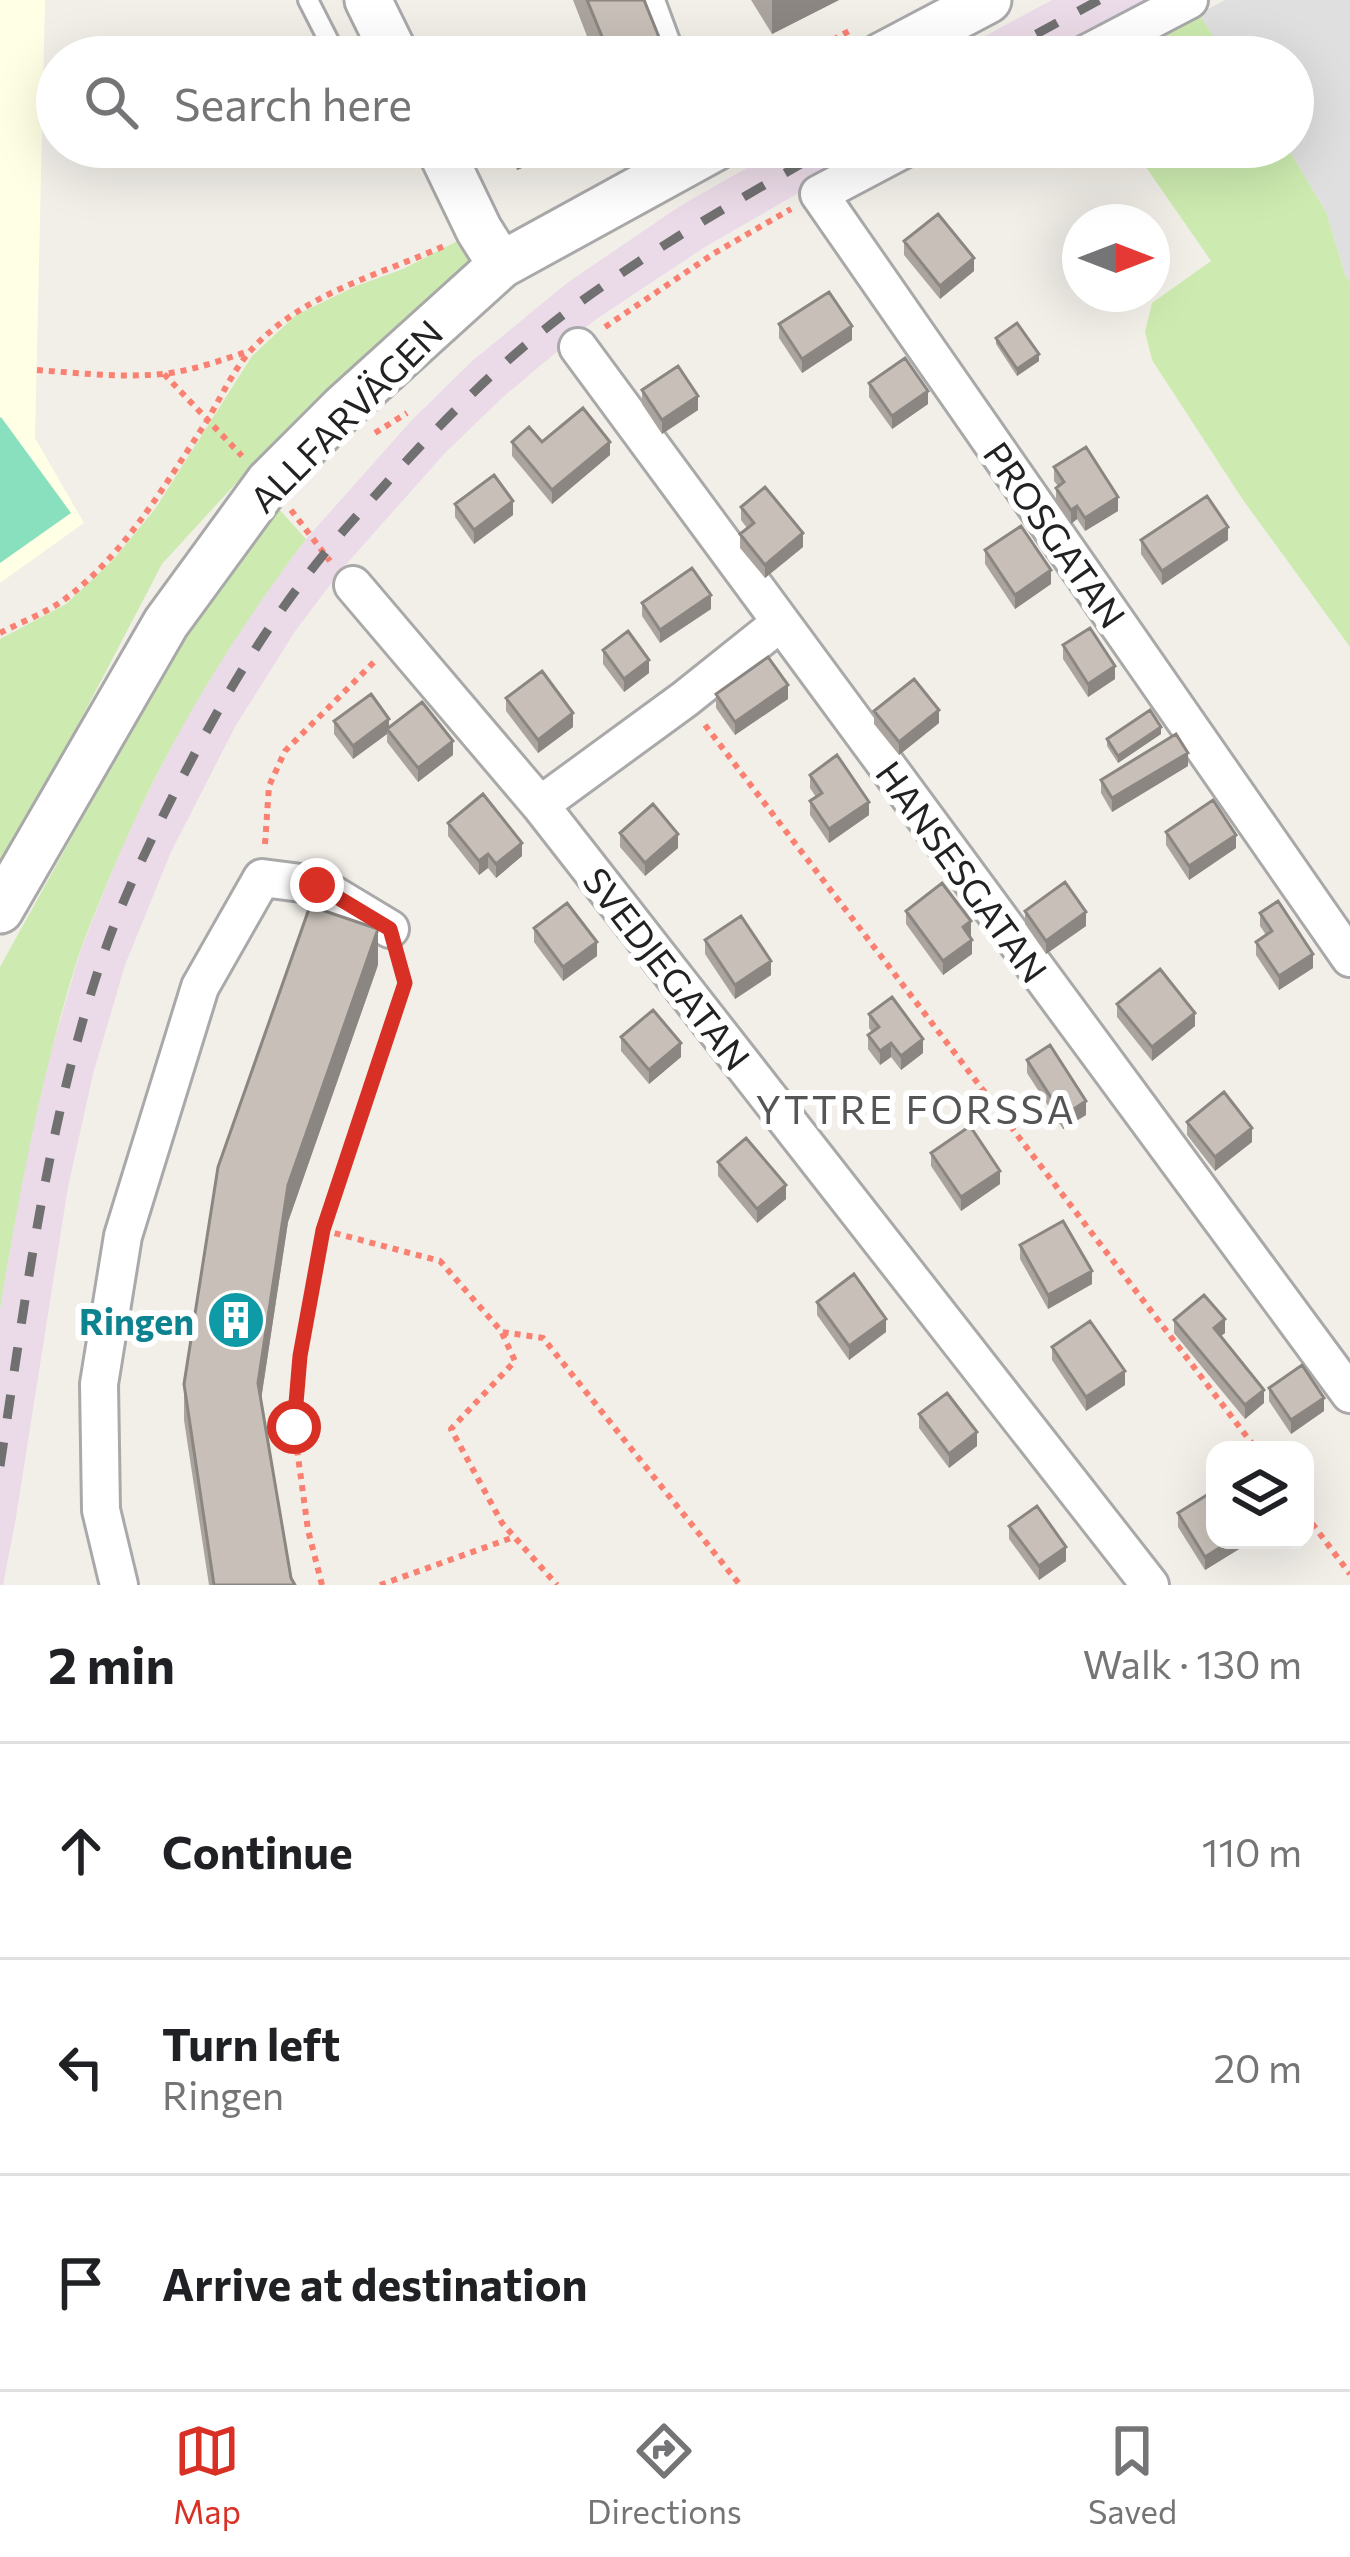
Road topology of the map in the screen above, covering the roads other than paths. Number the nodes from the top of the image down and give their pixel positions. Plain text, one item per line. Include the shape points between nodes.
1 (308, 0) edge
2 (368, 0) edge
3 (655, 0) edge
4 (1189, 0) edge
5 (968, 5) edge
6 (326, 36) edge
7 (386, 36) edge
8 (668, 36) edge
9 (916, 36) edge
10 (1121, 36) edge
11 (450, 168) edge
12 (669, 168) edge
13 (868, 168) edge
14 (490, 247) junction
15 (578, 346) road end
16 (353, 585) dead end
17 (780, 623) junction
18 (541, 805) junction
19 (0, 910) edge
20 (390, 929) road end
21 (1350, 958) edge
22 (1350, 1394) edge
23 (119, 1585) edge
24 (1150, 1585) edge

1 - 6 lane
2 - 7 street
3 - 8 lane
4 - 10 street
5 - 9 street
11 - 14 street
12 - 14 street, ALLFARVÄGEN
13 - 21 street, PROSGATAN via 819,194
14 - 19 street, ALLFARVÄGEN via 269,482 166,623
15 - 17 street, HANSESGATAN
16 - 18 street, SVEDJEGATAN
17 - 18 street
17 - 22 street, HANSESGATAN
18 - 24 street, SVEDJEGATAN
20 - 23 street via 317,885 262,878 200,987 124,1236 99,1384 101,1510

